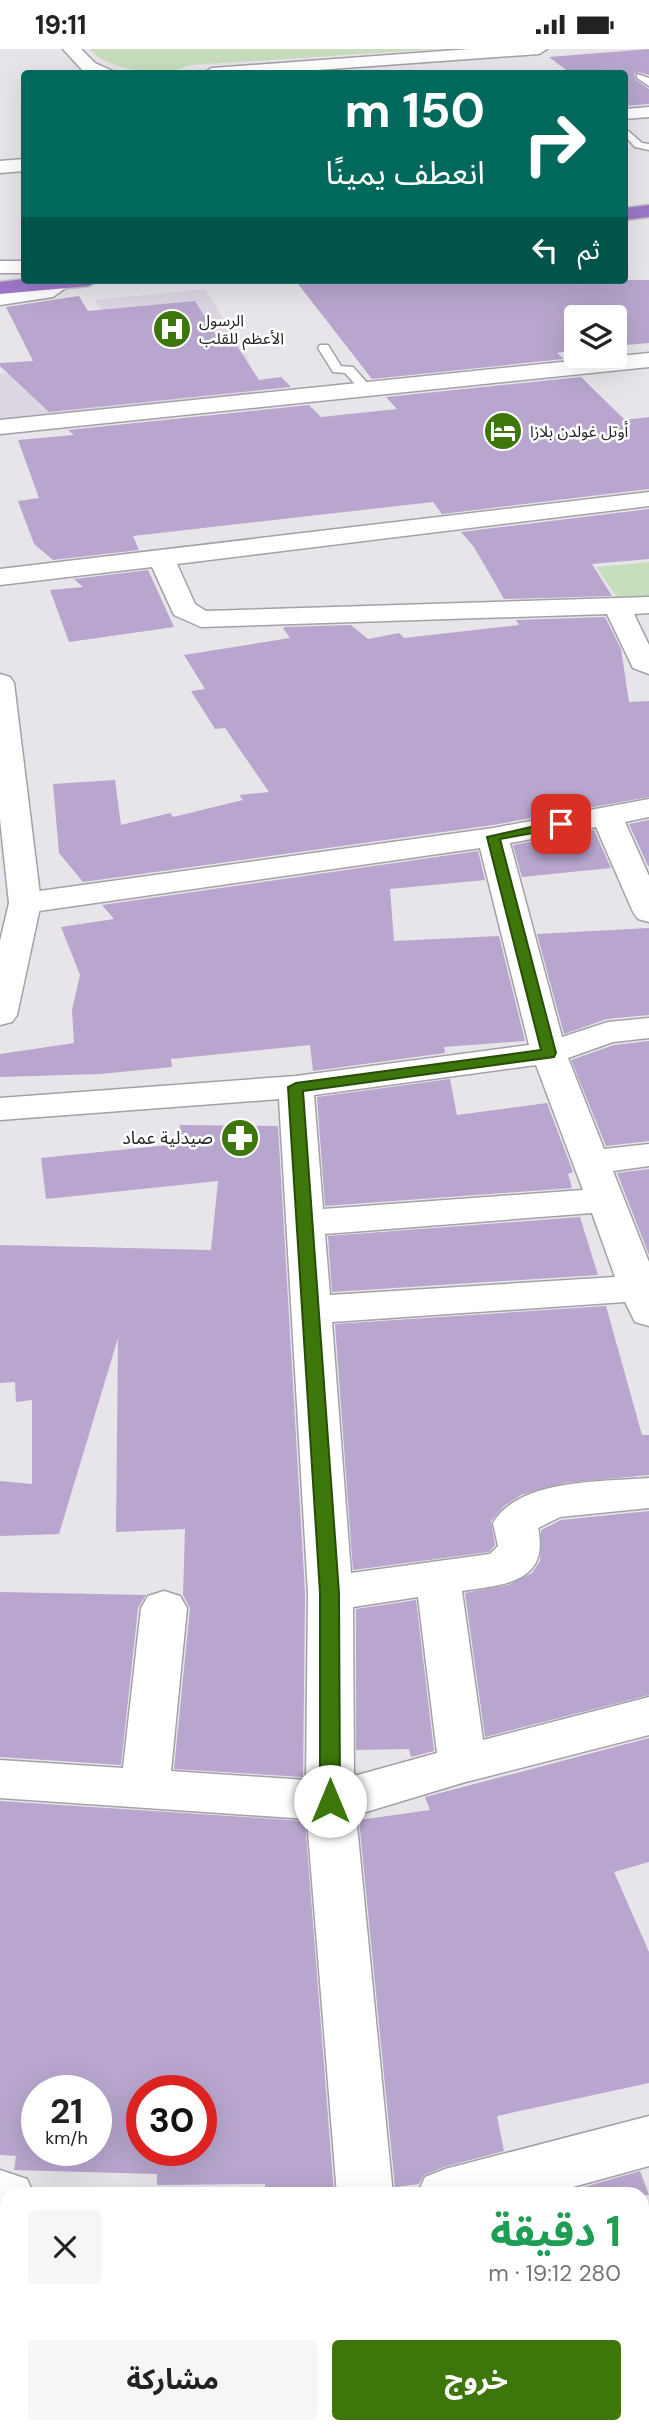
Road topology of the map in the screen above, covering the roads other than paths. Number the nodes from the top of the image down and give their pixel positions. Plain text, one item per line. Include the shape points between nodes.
1 (71, 49) edge
2 (539, 49) edge
3 (491, 50) edge
4 (98, 70) edge
5 (248, 70) edge
6 (640, 76) dead end
7 (649, 83) edge
8 (649, 111) edge
9 (628, 114) edge
10 (628, 134) edge
11 (649, 147) edge
12 (21, 165) edge
13 (0, 167) edge
14 (649, 211) edge
15 (628, 213) edge
16 (649, 230) edge
17 (628, 232) edge
18 (21, 269) edge
19 (0, 270) edge
20 (42, 284) edge
21 (59, 284) edge
22 (0, 288) edge
23 (0, 299) edge
24 (324, 348) dead end
25 (649, 360) edge
26 (367, 390) junction
27 (0, 427) edge
28 (649, 499) edge
29 (161, 558) junction
30 (0, 577) edge
31 (615, 605) junction
32 (649, 605) edge
33 (649, 666) edge
34 (0, 683) edge
35 (6, 782) edge
36 (649, 809) edge
37 (607, 816) junction
38 (493, 837) junction
39 (26, 903) junction
40 (649, 912) edge
41 (0, 1015) edge
42 (649, 1028) edge
43 (549, 1053) junction
44 (296, 1087) junction
45 (0, 1109) edge
46 (649, 1155) edge
47 (593, 1162) junction
48 (608, 1200) junction
49 (304, 1223) junction
50 (643, 1300) edge
51 (309, 1310) junction
52 (649, 1493) edge
53 (439, 1576) junction
54 (330, 1593) junction
55 (164, 1608) dead end
56 (649, 1716) edge
57 (462, 1764) junction
58 (0, 1779) edge
59 (145, 1789) junction
60 (330, 1801) junction
61 (649, 2141) edge
62 (364, 2187) edge
63 (475, 2187) edge

1 - 4 street
2 - 3 street
3 - 5 street
6 - 7 lane
8 - 9 street
10 - 11 lane via 639,145
12 - 13 street
14 - 15 highway
16 - 17 highway
18 - 19 highway
20 - 22 highway
21 - 23 street via 45,292
24 - 26 lane via 337,369 349,370
25 - 26 street
26 - 27 street
28 - 29 street
29 - 30 street
29 - 31 street via 184,609 201,619
31 - 32 street
31 - 33 street
34 - 35 street
35 - 39 street
36 - 37 street
37 - 38 street
37 - 40 street
38 - 39 street
38 - 43 street
39 - 41 street
42 - 43 street via 608,1032
43 - 44 street
43 - 47 street
44 - 45 street
44 - 49 street
46 - 47 street
47 - 48 street
48 - 49 street
48 - 50 street
49 - 51 street
50 - 51 street
51 - 54 street
52 - 53 street via 563,1502 535,1510 515,1523 520,1546 510,1564
53 - 54 street
53 - 57 street
54 - 60 street
55 - 59 street
56 - 57 street
57 - 60 street
58 - 59 street
59 - 60 street
60 - 62 street
61 - 63 street

